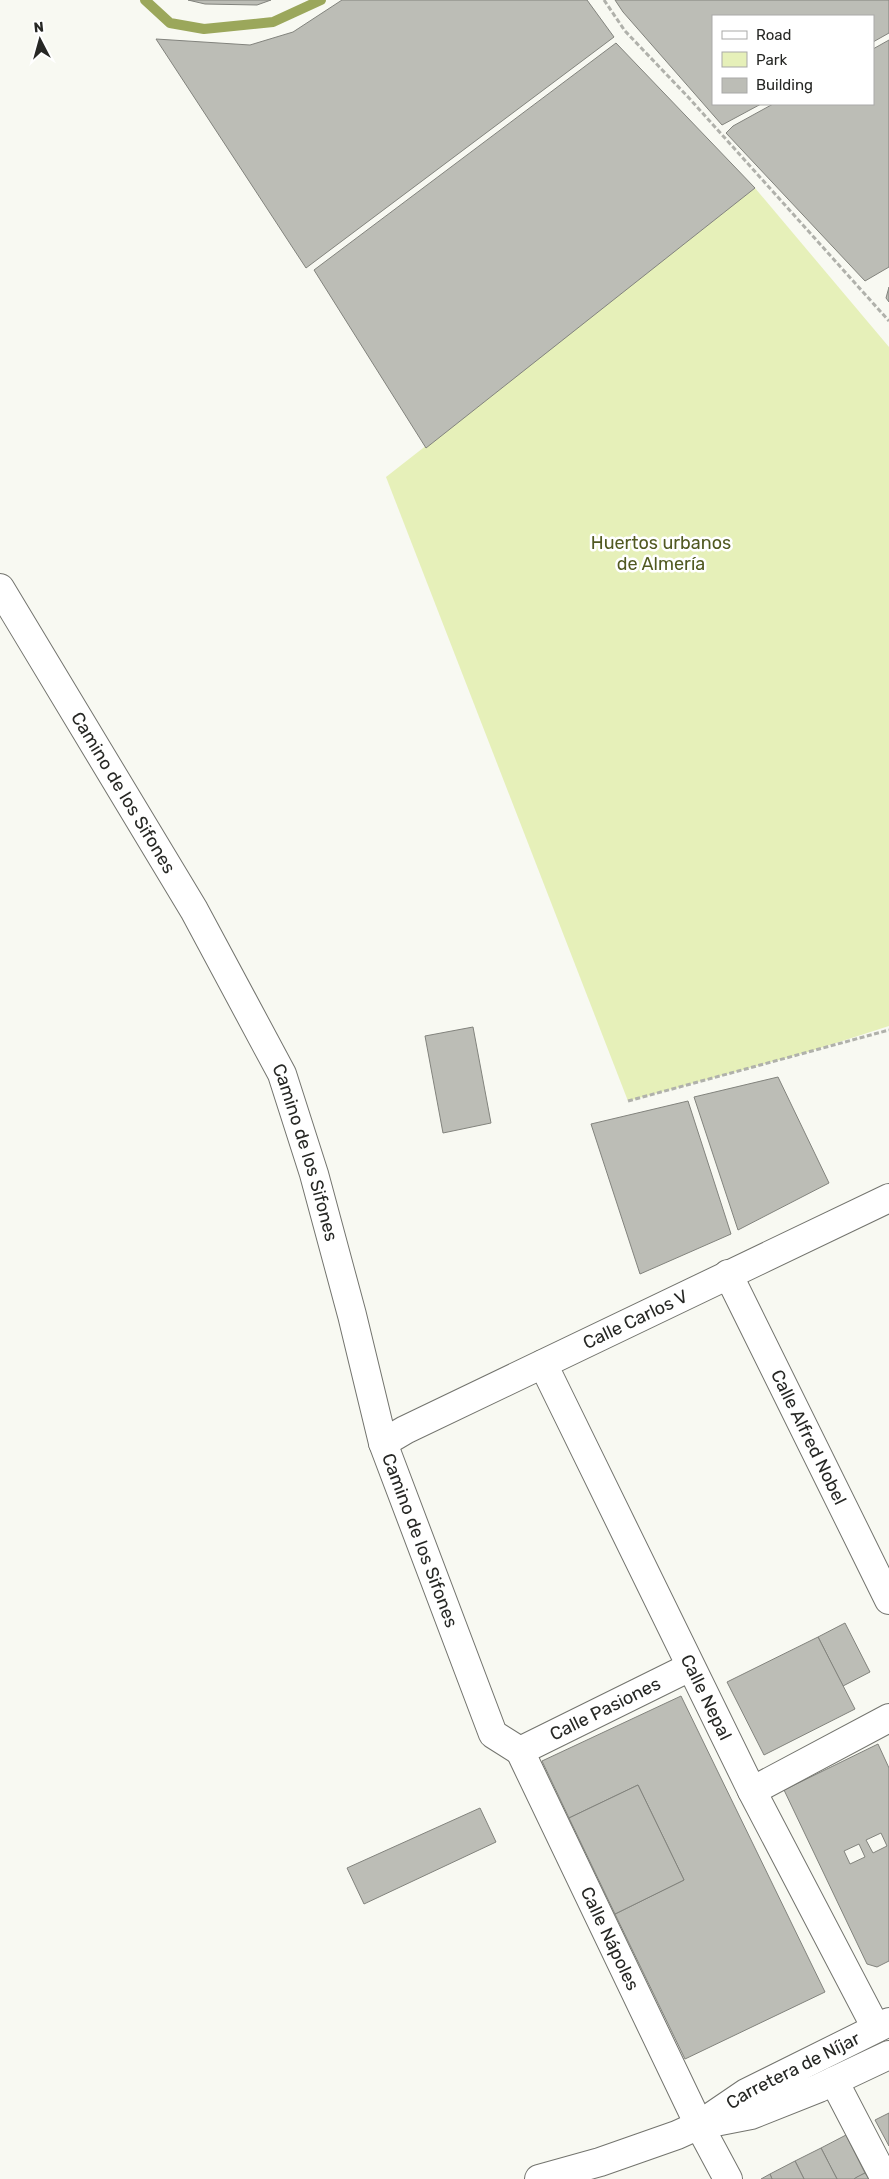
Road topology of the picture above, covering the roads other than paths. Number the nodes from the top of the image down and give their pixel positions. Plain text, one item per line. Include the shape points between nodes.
1 (0, 588) edge
2 (889, 1198) edge
3 (728, 1274) junction
4 (543, 1364) junction
5 (383, 1443) junction
6 (889, 1600) edge
7 (690, 1667) junction
8 (886, 1727) edge
9 (520, 1751) junction
10 (752, 1791) junction
11 (883, 2025) edge
12 (889, 2055) edge
13 (834, 2081) junction
14 (699, 2125) junction
15 (539, 2179) edge
16 (728, 2179) edge
17 (885, 2179) edge

1 - 5 street, Camino de los Sifones via 194,910 282,1074 314,1174
2 - 3 street, Calle Carlos V
3 - 4 street, Calle Carlos V
3 - 6 street, Calle Alfred Nobel
4 - 5 street, Calle Carlos V
4 - 7 street, Calle Nepal
5 - 9 street, Camino de los Sifones via 493,1734
7 - 9 street, Calle Pasiones
7 - 10 street, Calle Nepal
8 - 10 street
9 - 14 street, Calle Nápoles
10 - 11 street, Calle Nepal
11 - 14 street, Carretera de Níjar via 746,2093
12 - 13 street, Carretera de Níjar
13 - 14 street, Carretera de Níjar via 751,2115
13 - 17 street
14 - 15 street, Carretera de Níjar via 600,2162
14 - 16 street, Calle Nápoles

